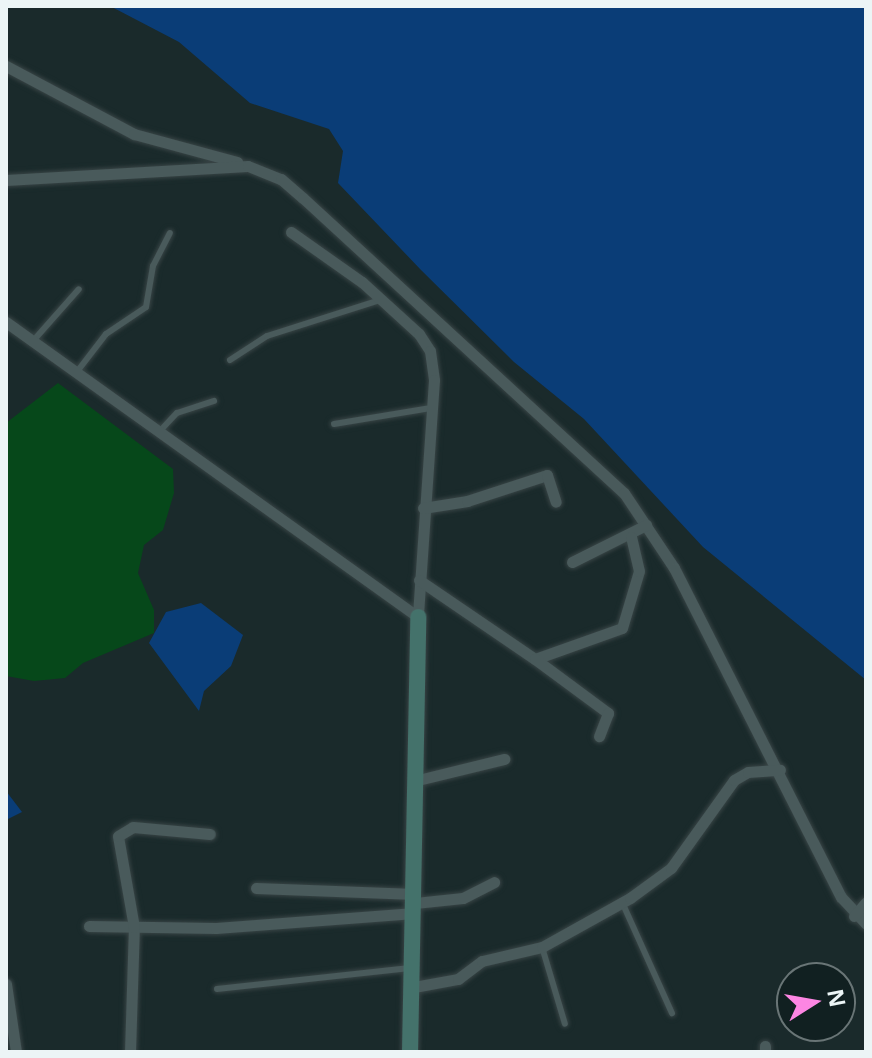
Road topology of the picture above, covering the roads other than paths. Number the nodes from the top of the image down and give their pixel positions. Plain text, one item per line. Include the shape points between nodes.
1 (6, 66) edge
2 (241, 166) junction
3 (6, 180) edge
4 (291, 232) dead end
5 (170, 233) dead end
6 (79, 289) dead end
7 (380, 300) junction
8 (6, 322) edge
9 (33, 341) junction
10 (230, 360) dead end
11 (76, 373) junction
12 (214, 401) dead end
13 (431, 408) junction
14 (334, 424) dead end
15 (159, 432) junction
16 (556, 502) dead end
17 (423, 508) junction
18 (646, 525) junction
19 (631, 537) junction
20 (572, 562) dead end
21 (419, 580) junction
22 (418, 617) junction
23 (535, 659) junction
24 (599, 736) dead end
25 (504, 759) dead end
26 (780, 770) junction
27 (418, 780) junction
28 (210, 834) dead end
29 (494, 882) dead end
30 (256, 888) dead end
31 (622, 902) junction
32 (866, 902) edge
33 (415, 903) junction
34 (854, 916) junction
35 (866, 924) edge
36 (89, 926) dead end
37 (134, 927) junction
38 (542, 947) junction
39 (414, 968) junction
40 (6, 984) edge
41 (414, 987) junction
42 (217, 989) dead end
43 (8, 1008) edge
44 (672, 1013) dead end
45 (565, 1024) dead end
46 (16, 1052) edge
47 (130, 1052) edge
48 (410, 1052) edge

1 - 2 street via 134,134
2 - 3 street
2 - 18 street via 267,171 303,198 604,472
4 - 7 street
5 - 11 lane via 153,266 146,307 106,334
6 - 9 lane
7 - 10 lane via 267,336
7 - 13 street via 419,334 430,351
8 - 9 street
9 - 11 street
11 - 15 street
12 - 15 lane via 177,413
13 - 14 lane
13 - 17 street
15 - 22 street
16 - 17 street via 547,475 467,501
17 - 21 street
18 - 19 street
18 - 26 street
19 - 20 street
19 - 23 street via 639,571 622,628
21 - 22 street
21 - 23 street
22 - 27 street
23 - 24 street via 608,713
25 - 27 street
26 - 31 street via 748,772 734,780 671,868
26 - 34 street
27 - 33 street
28 - 37 street via 141,827 121,831 118,843
29 - 33 street via 463,898
30 - 33 street
31 - 38 street
31 - 44 lane
32 - 34 street
33 - 37 street via 216,928
33 - 39 street
34 - 35 street
36 - 37 street
37 - 47 street
38 - 41 street via 482,961 458,979
38 - 45 lane
39 - 41 street
39 - 42 lane
40 - 43 street
41 - 48 street
43 - 46 street

